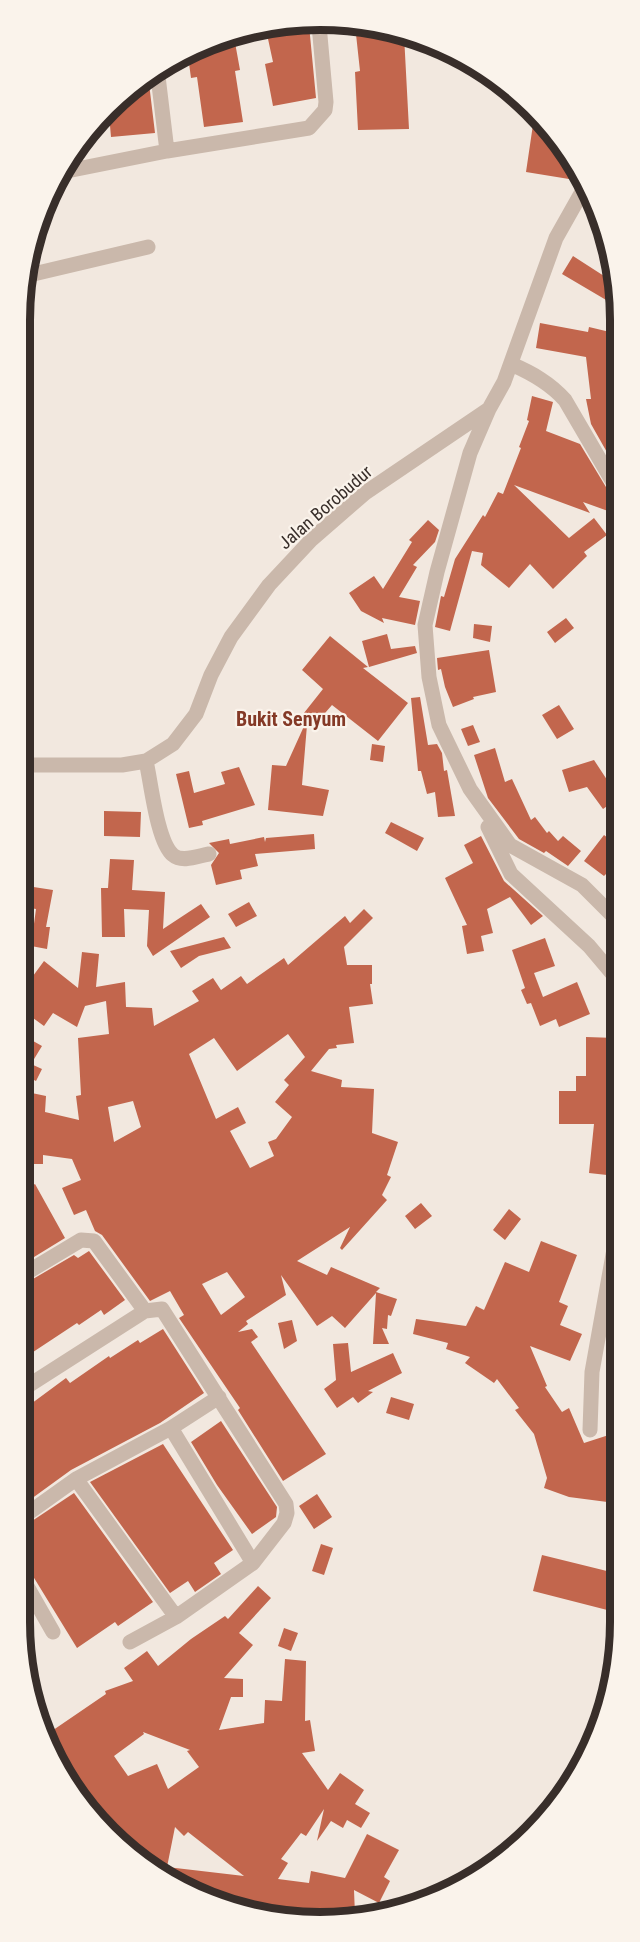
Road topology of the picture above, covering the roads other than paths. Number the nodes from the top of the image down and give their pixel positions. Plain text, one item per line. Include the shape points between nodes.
1 (319, 30) edge
2 (158, 79) edge
3 (167, 151) junction
4 (72, 170) edge
5 (581, 194) edge
6 (148, 247) dead end
7 (34, 274) edge
8 (511, 364) junction
9 (489, 409) junction
10 (610, 477) edge
11 (146, 761) junction
12 (30, 765) edge
13 (470, 789) junction
14 (209, 854) dead end
15 (610, 913) edge
16 (610, 971) edge
17 (30, 1271) edge
18 (610, 1272) edge
19 (145, 1311) junction
20 (30, 1385) edge
21 (219, 1397) junction
22 (171, 1428) junction
23 (590, 1430) dead end
24 (76, 1479) junction
25 (30, 1512) edge
26 (253, 1563) junction
27 (30, 1592) edge
28 (176, 1617) junction
29 (53, 1632) dead end
30 (130, 1642) dead end

1 - 3 street via 326,102 325,110 309,128
2 - 3 street
3 - 4 street
5 - 8 street, Jalan Borobudur via 556,238
6 - 7 street
8 - 9 street, Jalan Borobudur
8 - 10 street via 534,374 565,400
9 - 11 street, Jalan Borobudur via 365,493 312,539 269,585 231,637 196,714 172,744
9 - 13 street via 470,453 425,625 429,677 439,725
11 - 12 street, Jalan Borobudur via 122,765
11 - 14 street via 165,844 173,856 184,859
13 - 15 street via 510,844 582,885
13 - 16 street via 511,874 589,946
17 - 19 street via 81,1240 94,1241
18 - 23 street via 592,1372
19 - 20 street
19 - 21 street via 165,1311
21 - 22 street
21 - 26 street via 286,1504 284,1523
22 - 24 street
22 - 26 street
24 - 25 street
24 - 28 street
26 - 28 street
27 - 29 street
28 - 30 street

